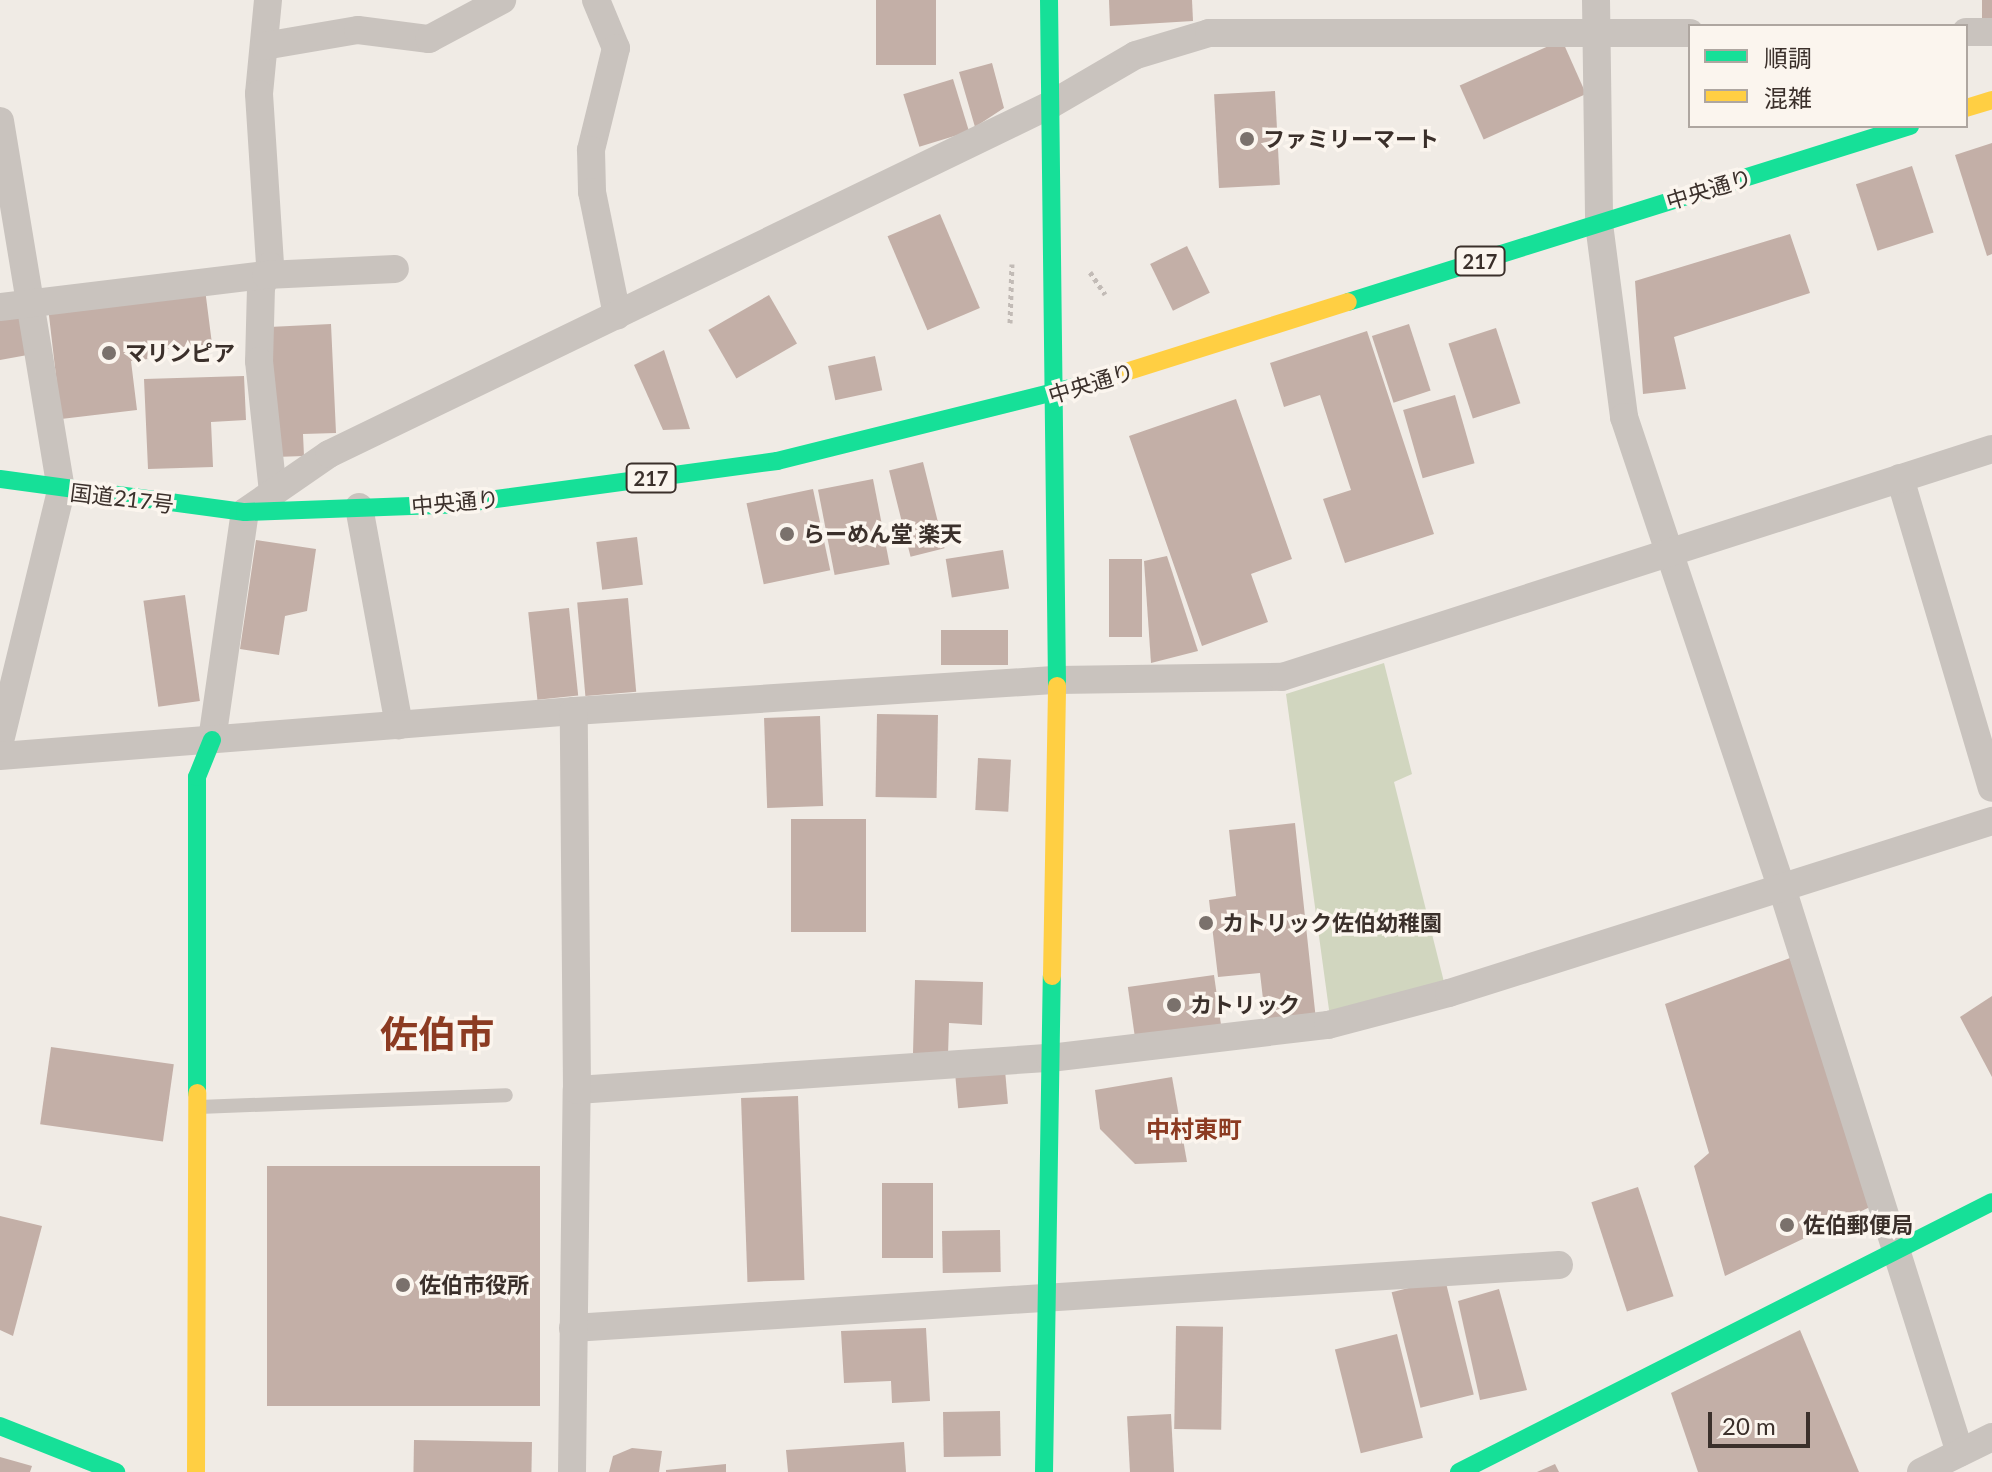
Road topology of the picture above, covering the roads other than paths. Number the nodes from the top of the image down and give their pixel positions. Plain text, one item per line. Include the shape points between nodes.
1 (268, 0) edge
2 (502, 0) edge
3 (596, 0) edge
4 (1049, 0) edge
5 (1596, 0) edge
6 (1968, 32) edge
7 (1992, 32) edge
8 (1596, 33) junction
9 (1688, 33) edge
10 (264, 46) junction
11 (1992, 100) edge
12 (1050, 105) junction
13 (1968, 107) edge
14 (0, 121) edge
15 (1904, 128) edge
16 (1599, 224) junction
17 (395, 269) dead end
18 (266, 275) junction
19 (32, 302) junction
20 (0, 307) edge
21 (617, 315) junction
22 (1050, 396) junction
23 (1992, 449) edge
24 (1900, 478) junction
25 (0, 479) edge
26 (61, 491) junction
27 (273, 493) junction
28 (359, 507) junction
29 (245, 512) junction
30 (1671, 552) junction
31 (1057, 680) junction
32 (574, 711) junction
33 (399, 725) junction
34 (212, 740) junction
35 (0, 742) edge
36 (0, 756) edge
37 (1992, 788) edge
38 (1992, 821) edge
39 (1782, 888) junction
40 (1050, 1058) junction
41 (577, 1090) junction
42 (506, 1095) dead end
43 (199, 1107) junction
44 (1992, 1202) edge
45 (1894, 1252) junction
46 (1559, 1265) dead end
47 (1047, 1294) junction
48 (573, 1328) junction
49 (0, 1426) edge
50 (1992, 1437) edge
51 (1960, 1453) junction
52 (116, 1472) edge
53 (196, 1472) edge
54 (572, 1472) edge
55 (1044, 1472) edge
56 (1459, 1472) edge
57 (1921, 1472) edge

1 - 10 street
2 - 10 street via 429,39 358,30
3 - 21 street via 616,48 591,150 592,192
4 - 12 main road
5 - 8 street
6 - 7 street
8 - 9 street
8 - 12 street via 1209,33 1136,55
8 - 16 street
10 - 18 street via 259,94 270,266
11 - 13 main road
12 - 21 street
12 - 22 main road
14 - 19 street
15 - 16 main road, 中央通り / 217
16 - 22 main road, 中央通り / 217
16 - 30 street via 1624,417
17 - 18 street
18 - 19 street
18 - 27 street via 261,287 259,361
19 - 20 street
19 - 26 street
21 - 27 street via 329,454
22 - 28 main road, 中央通り / 217 via 777,461 459,504
22 - 31 main road
23 - 24 street
24 - 30 street
24 - 37 street
25 - 26 main road, 国道217号 / 217
26 - 29 main road, 国道217号 / 217
26 - 35 street
27 - 29 street
28 - 29 main road, 中央通り / 217
28 - 33 street
29 - 34 street
30 - 31 street via 1282,677
30 - 39 street
31 - 32 street
31 - 40 main road
32 - 33 street
32 - 41 street
33 - 34 street
34 - 36 street
34 - 43 main road via 197,777
38 - 39 street
39 - 40 street via 1328,1025
39 - 45 street
40 - 41 street
40 - 47 main road
41 - 48 street
42 - 43 lane
43 - 53 main road
44 - 45 main road
45 - 51 street
45 - 56 main road
46 - 47 street
47 - 48 street
47 - 55 main road
48 - 54 street
49 - 52 main road
50 - 51 street
51 - 57 street

